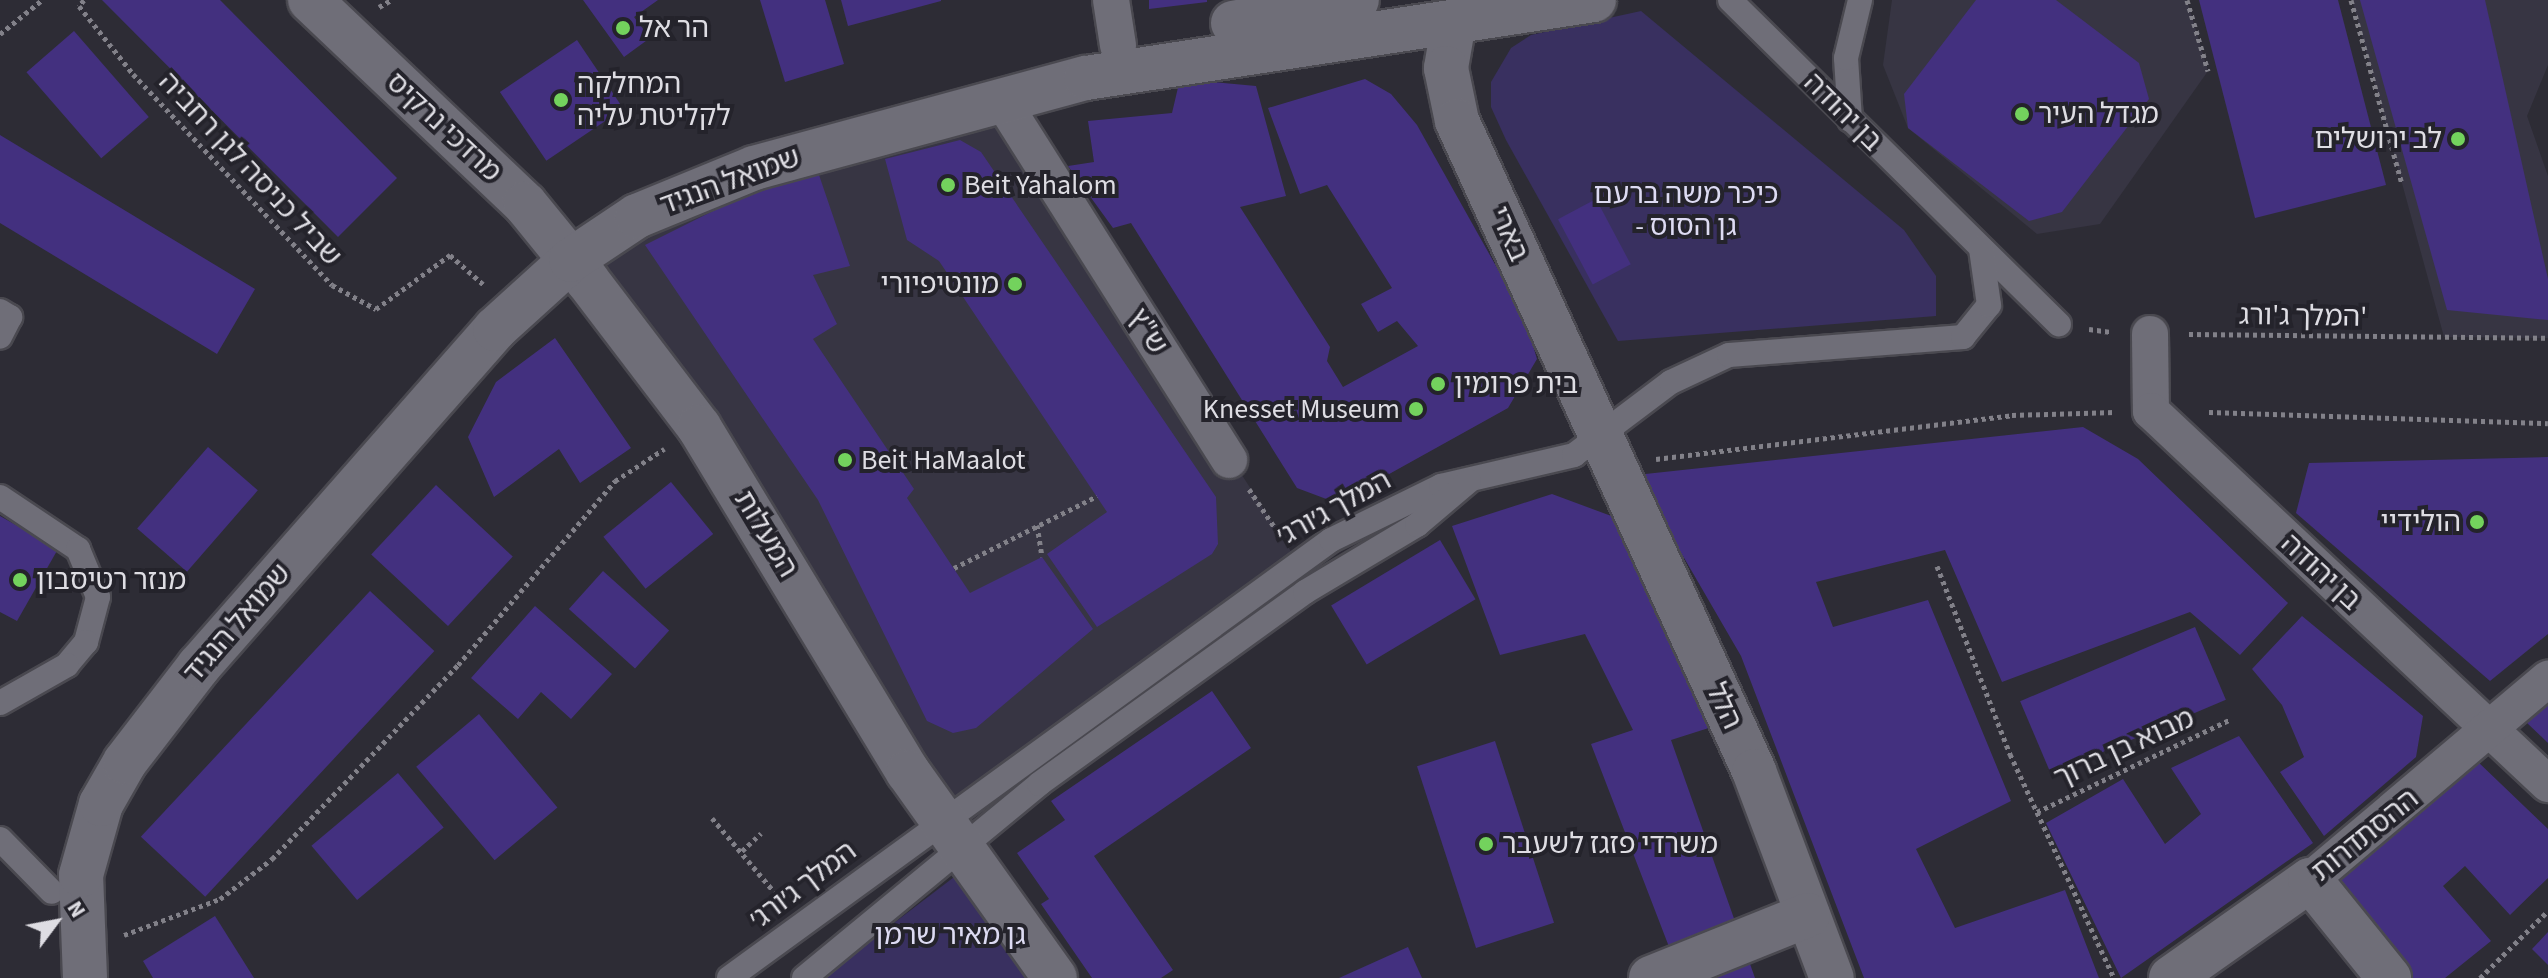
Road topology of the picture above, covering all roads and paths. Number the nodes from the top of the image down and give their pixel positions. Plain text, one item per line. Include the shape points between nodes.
1 (42, 0) edge
2 (84, 0) edge
3 (310, 0) edge
4 (1111, 0) edge
5 (1357, 0) edge
6 (1594, 0) edge
7 (1730, 0) edge
8 (1860, 0) edge
9 (2187, 0) edge
10 (2351, 0) edge
11 (1458, 11) edge
12 (0, 34) edge
13 (1118, 45) junction
14 (2208, 71) dead end
15 (1001, 99) junction
16 (1850, 120) junction
17 (2402, 184) dead end
18 (1981, 249) junction
19 (563, 250) junction
20 (493, 293) junction
21 (0, 311) edge
22 (2059, 324) joint
23 (2150, 334) junction
24 (0, 337) edge
25 (2548, 338) edge
26 (2151, 411) junction
27 (2548, 423) edge
28 (699, 427) junction
29 (1601, 440) junction
30 (1229, 460) joint
31 (1644, 461) dead end
32 (1473, 477) junction
33 (1097, 496) dead end
34 (0, 497) edge
35 (1037, 525) junction
36 (1042, 557) dead end
37 (1297, 561) junction
38 (1937, 566) dead end
39 (954, 568) dead end
40 (2548, 679) edge
41 (0, 703) edge
42 (2229, 720) dead end
43 (2491, 732) junction
44 (2548, 784) edge
45 (2037, 812) junction
46 (712, 818) dead end
47 (761, 833) dead end
48 (951, 834) junction
49 (0, 839) edge
50 (742, 851) junction
51 (2310, 880) junction
52 (52, 892) junction
53 (2548, 911) edge
54 (1808, 915) junction
55 (800, 924) junction
56 (74, 967) edge
57 (729, 978) edge
58 (804, 978) edge
59 (1055, 978) edge
60 (1651, 978) edge
61 (1832, 978) edge
62 (2114, 978) edge
63 (2171, 978) edge
64 (2389, 978) edge
65 (2480, 978) edge

1 - 12 path
2 - 20 path, שביל כניסה לגן רחביה via 79,6 133,74 332,285 376,309 450,255
3 - 19 street, מרדכי נרקיס
4 - 13 street
5 - 13 street, שמואל הנגיד
6 - 11 street, שמואל הנגיד
7 - 16 lane, בן יהודה
8 - 16 lane via 1846,58
9 - 14 path
10 - 17 path
11 - 15 street, שמואל הנגיד
11 - 29 street, בארי via 1448,96
13 - 19 street, שמואל הנגיד via 697,162 627,194
15 - 19 street, שמואל הנגיד via 682,194
15 - 30 street, ש"ץ
16 - 18 lane, בן יהודה
18 - 22 lane, בן יהודה
18 - 29 lane, המלך ג׳ורג׳ via 1989,305 1963,337 1729,355 1671,382
19 - 20 street, שמואל הנגיד
19 - 28 street, המעלות
19 - 56 street, שמואל הנגיד via 125,762 87,842
20 - 52 street, שמואל הנגיד via 402,388 136,699 77,790
21 - 24 lane via 10,317
22 - 23 path, המלך ג'ורג'
23 - 25 path, המלך ג'ורג'
23 - 26 street
26 - 27 path
26 - 31 path via 2012,415
26 - 43 street, בן יהודה
28 - 48 street, המעלות
28 - 56 path via 615,481 458,665 272,859 220,899
29 - 32 lane, המלך ג׳ורג׳ via 1541,466
29 - 54 street, הלל via 1754,771
30 - 37 path
32 - 37 lane, המלך ג׳ורג׳ via 1393,507
32 - 48 lane via 1417,525 1242,636
33 - 35 path
34 - 41 lane via 78,549 98,597 86,642 67,665
35 - 36 path
35 - 39 path
37 - 48 lane, המלך ג׳ורג׳
38 - 45 path
40 - 43 street, ההסתדרות
42 - 45 path, מבוא בן ברוך
43 - 44 street, בן יהודה
43 - 51 street, ההסתדרות
45 - 62 path
46 - 50 path
47 - 50 path
48 - 55 lane, המלך ג׳ורג׳
48 - 58 lane
48 - 59 street, המעלות
49 - 52 lane
50 - 55 path
51 - 63 street, ההסתדרות
51 - 64 street
52 - 56 street, שמואל הנגיד
53 - 65 path
54 - 60 street
54 - 61 street, הלל
55 - 57 lane, המלך ג׳ורג׳

